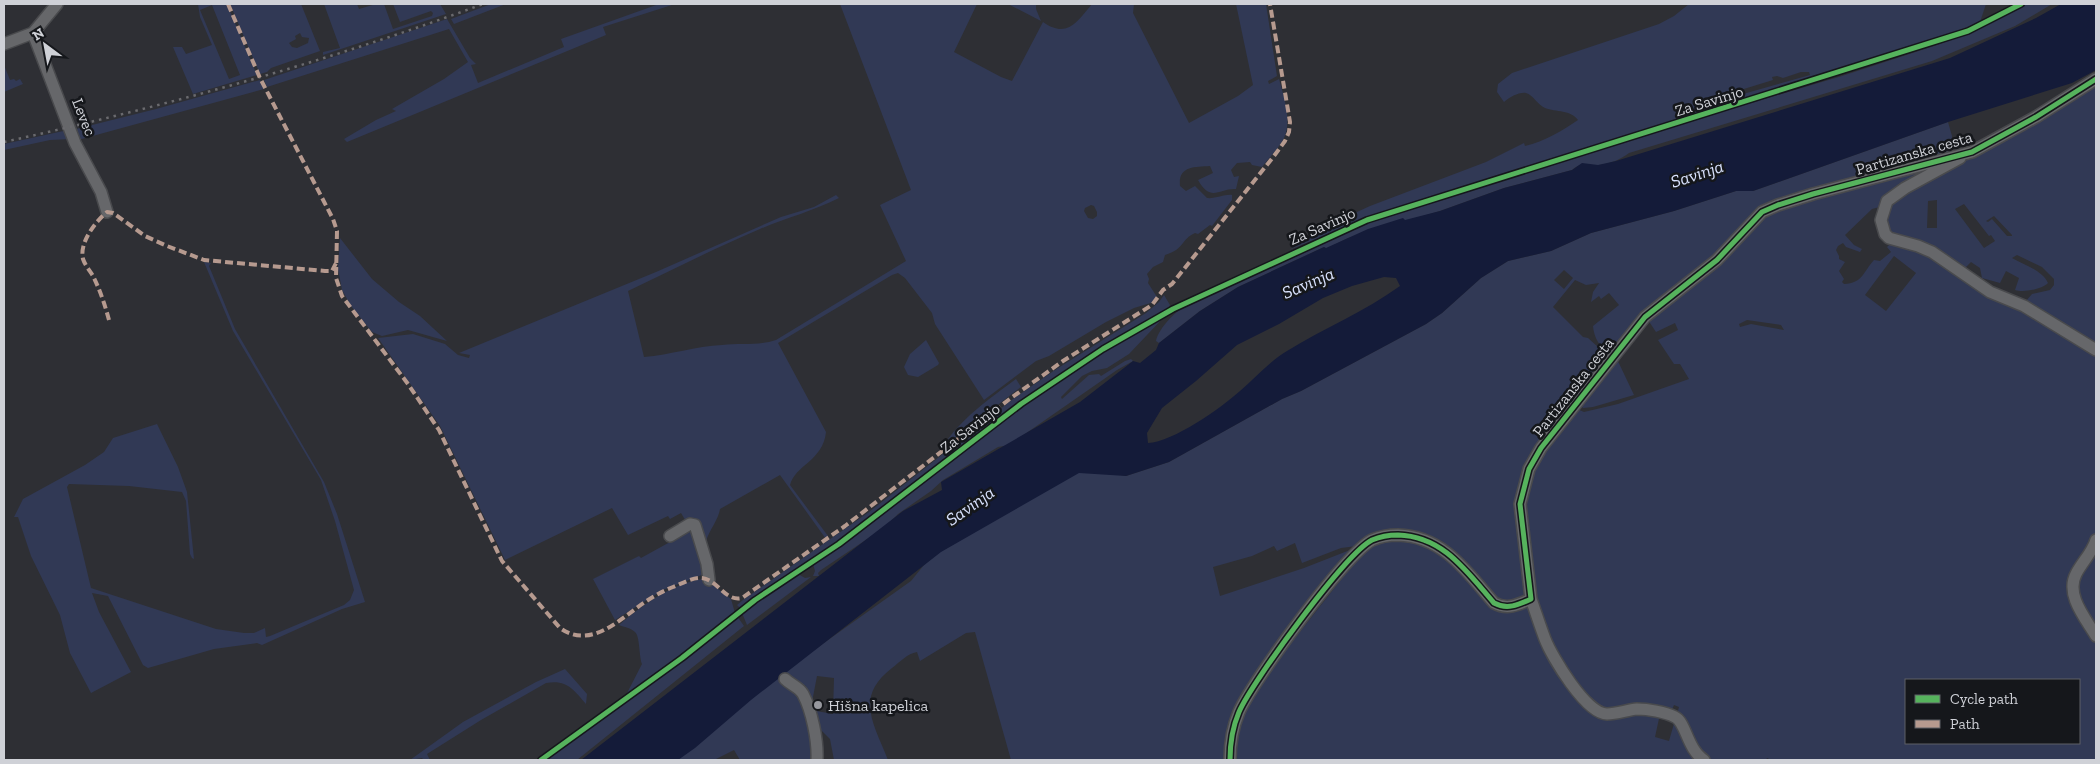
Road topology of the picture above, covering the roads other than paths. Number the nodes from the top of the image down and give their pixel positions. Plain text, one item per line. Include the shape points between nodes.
1 (57, 4) edge
2 (33, 33) junction
3 (4, 44) edge
4 (2096, 79) edge
5 (1970, 152) junction
6 (106, 212) dead end
7 (2096, 350) edge
8 (670, 536) dead end
9 (2096, 540) edge
10 (709, 580) dead end
11 (1531, 599) junction
12 (2096, 636) edge
13 (785, 679) dead end
14 (817, 760) edge
15 (1230, 760) edge
16 (1704, 760) edge

1 - 2 street
2 - 3 street
2 - 6 street, Levec via 75,143 101,192
4 - 5 street, Partizanska cesta via 2036,117
5 - 7 street, Partizanska cesta via 1887,201 1882,220 1885,234 1932,252 1990,292 2024,306
5 - 11 street, Partizanska cesta via 1813,194 1762,212 1717,260 1645,317 1551,434 1529,469 1520,504
8 - 10 street via 690,524 695,526
9 - 12 street via 2073,584 2078,604
11 - 15 street via 1502,607 1494,603 1454,559 1438,546 1417,537 1398,535 1373,540 1360,548 1340,572 1261,676 1234,726
11 - 16 street, Partizanska cesta via 1545,640 1584,700 1600,713 1638,709 1676,717 1689,744
13 - 14 street via 803,694 815,736

